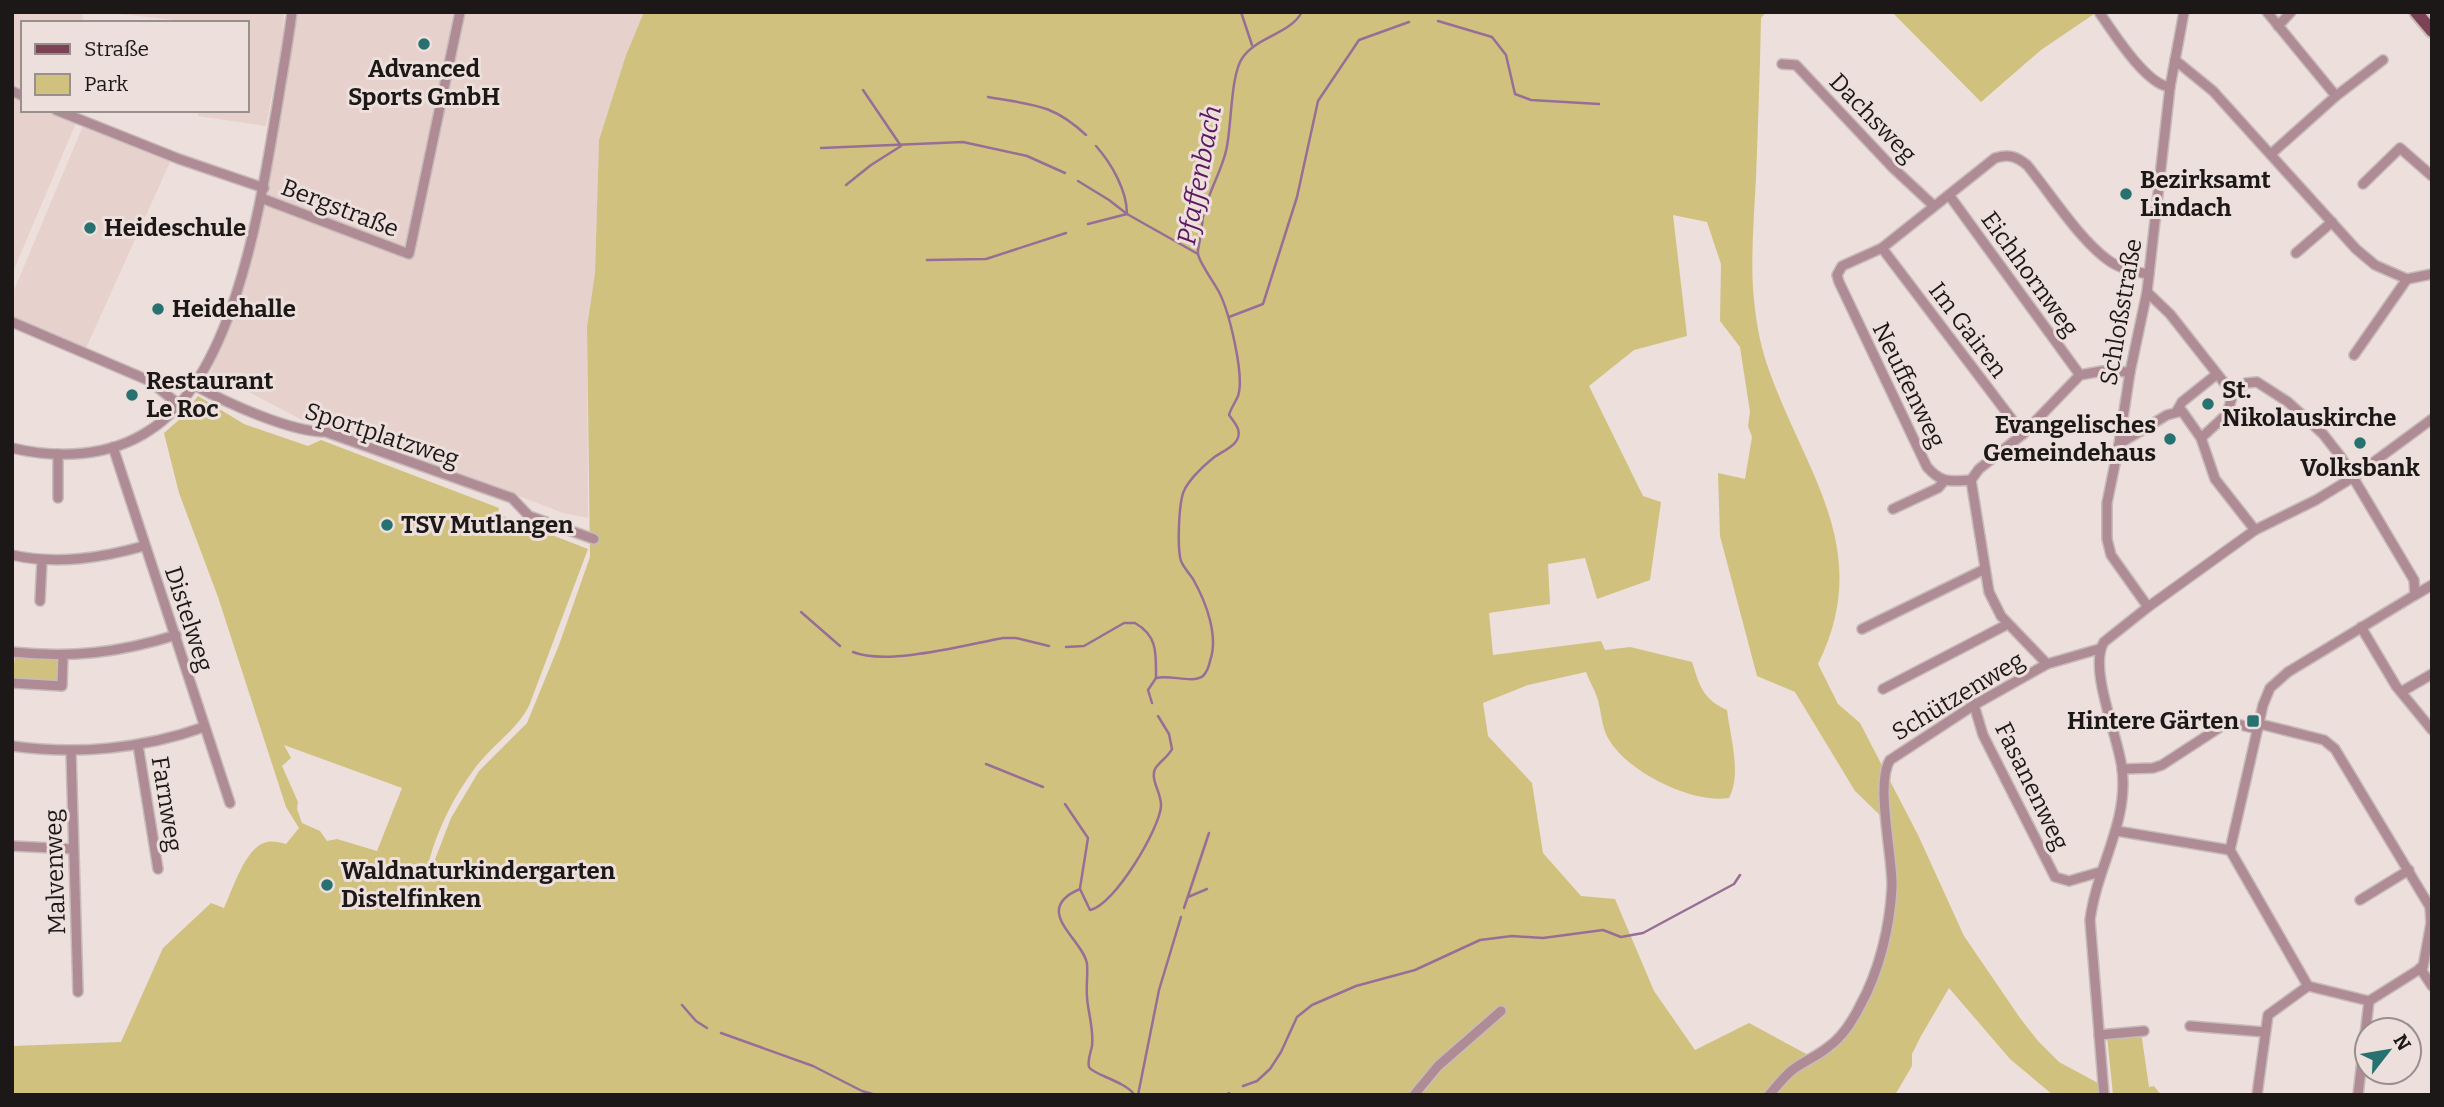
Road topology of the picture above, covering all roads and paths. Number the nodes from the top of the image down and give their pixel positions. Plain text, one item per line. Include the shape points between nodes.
1 (292, 12) edge
2 (460, 12) edge
3 (2099, 12) edge
4 (2184, 12) edge
5 (2267, 12) edge
6 (2291, 12) edge
7 (2416, 12) edge
8 (2278, 26) junction
9 (2432, 31) edge
10 (2175, 60) junction
11 (2383, 60) dead end
12 (1782, 64) dead end
13 (2170, 87) junction
14 (2336, 96) junction
15 (62, 112) edge
16 (2271, 155) junction
17 (2432, 176) edge
18 (2363, 184) dead end
19 (264, 188) junction
20 (1949, 195) junction
21 (261, 198) junction
22 (1934, 206) junction
23 (2332, 222) junction
24 (1882, 248) junction
25 (2296, 253) dead end
26 (2149, 274) junction
27 (2432, 274) edge
28 (2407, 279) junction
29 (2147, 292) junction
30 (12, 322) edge
31 (2354, 355) dead end
32 (2130, 372) junction
33 (2217, 374) junction
34 (2080, 375) junction
35 (194, 385) junction
36 (2233, 394) junction
37 (178, 404) junction
38 (2177, 411) junction
39 (2432, 419) edge
40 (2023, 434) junction
41 (2201, 438) junction
42 (2119, 444) junction
43 (113, 447) junction
44 (12, 448) edge
45 (58, 454) junction
46 (2352, 478) junction
47 (1971, 480) junction
48 (1944, 481) junction
49 (58, 498) dead end
50 (1893, 509) dead end
51 (2255, 530) junction
52 (594, 539) dead end
53 (145, 546) junction
54 (12, 555) edge
55 (42, 560) junction
56 (1985, 569) junction
57 (2432, 585) edge
58 (2415, 595) junction
59 (40, 601) dead end
60 (2148, 607) junction
61 (2008, 624) junction
62 (2361, 626) junction
63 (1862, 629) dead end
64 (176, 635) junction
65 (2099, 649) junction
66 (12, 652) edge
67 (63, 655) junction
68 (2048, 664) junction
69 (2432, 674) edge
70 (12, 683) edge
71 (1883, 689) dead end
72 (2400, 692) junction
73 (1974, 705) junction
74 (204, 727) junction
75 (2259, 727) junction
76 (2432, 730) edge
77 (138, 745) junction
78 (12, 746) edge
79 (71, 751) junction
80 (2122, 769) junction
81 (230, 803) dead end
82 (2117, 831) junction
83 (12, 846) edge
84 (73, 849) junction
85 (2230, 850) junction
86 (158, 869) dead end
87 (2409, 870) junction
88 (2100, 872) junction
89 (2360, 900) dead end
90 (2420, 968) junction
91 (2308, 986) junction
92 (2432, 986) edge
93 (78, 992) dead end
94 (2369, 1000) junction
95 (1501, 1011) dead end
96 (2190, 1026) dead end
97 (2144, 1031) dead end
98 (2264, 1032) junction
99 (2099, 1035) junction
100 (1414, 1095) edge
101 (1769, 1095) edge
102 (2104, 1095) edge
103 (2257, 1095) edge
104 (2358, 1095) edge

1 - 19 street
2 - 21 street, Bergstraße via 409,254
3 - 13 street via 2149,77
4 - 10 street, Schloßstraße
5 - 8 street
6 - 8 street
7 - 9 main road
8 - 14 street
10 - 13 street, Schloßstraße
10 - 16 street via 2213,91
11 - 14 street
12 - 22 street, Dachsweg via 1796,65
13 - 26 street, Schloßstraße
14 - 16 street
15 - 19 street
16 - 23 street
17 - 18 street via 2400,148
19 - 21 street
20 - 22 street
20 - 26 street via 1995,158 2017,157 2108,261
20 - 34 street, Eichhornweg
21 - 35 street via 238,291
22 - 24 street
23 - 25 street
23 - 28 street via 2375,265
24 - 40 street, Im Gairen
24 - 48 street, Neuffenweg via 1844,264 1839,282 1927,467
26 - 29 street, Schloßstraße
27 - 28 street
28 - 31 street
29 - 32 street, Schloßstraße
29 - 33 street
30 - 37 street via 150,381
32 - 34 street
32 - 42 street, Schloßstraße
33 - 36 street
33 - 38 street
34 - 40 street
35 - 37 street
35 - 52 street, Sportplatzweg via 309,432 326,432 512,498 529,516
36 - 41 street via 2227,414
36 - 46 street via 2253,381 2288,402 2323,434
37 - 43 street via 151,430
38 - 41 street via 2182,411
38 - 42 street
39 - 46 street
40 - 47 street
41 - 51 street via 2215,479
42 - 60 street, Schloßstraße via 2107,503 2107,539 2112,555
43 - 45 street
43 - 53 street, Distelweg
44 - 45 street
45 - 49 street
46 - 51 street
46 - 58 street via 2406,563
47 - 48 street, Neuffenweg
47 - 56 street
48 - 50 street
51 - 60 street
53 - 55 street via 111,555
53 - 64 street, Distelweg
54 - 55 street
55 - 59 street
56 - 61 street via 1989,592
56 - 63 street
57 - 58 street
58 - 62 street
60 - 65 street
61 - 68 street
61 - 71 street
62 - 72 street
62 - 75 street via 2274,683
64 - 67 street via 108,651
64 - 74 street, Distelweg
65 - 68 street, Schützenweg
65 - 80 street via 2100,677
66 - 67 street
67 - 70 street via 62,686
68 - 73 street, Schützenweg
69 - 72 street
72 - 76 street
73 - 88 street, Fasanenweg via 1983,734 2055,877 2068,881
73 - 101 street, Schützenweg via 1885,767 1892,885 1875,974 1843,1035 1792,1070
74 - 77 street
74 - 81 street, Distelweg
75 - 80 street via 2228,722 2162,765
75 - 85 street
75 - 87 street via 2325,740 2335,749
77 - 79 street
77 - 86 street, Farnweg
78 - 79 street
79 - 84 street, Malvenweg
80 - 82 street
82 - 85 street
82 - 88 street
83 - 84 street
84 - 93 street, Malvenweg
85 - 91 street
87 - 89 street
87 - 90 street via 2430,906 2427,952
88 - 99 street via 2091,920
90 - 92 street
90 - 94 street
91 - 94 street
91 - 98 street via 2268,1015
94 - 104 street
95 - 100 street via 1438,1066
96 - 98 street
97 - 99 street
98 - 103 street
99 - 102 street

